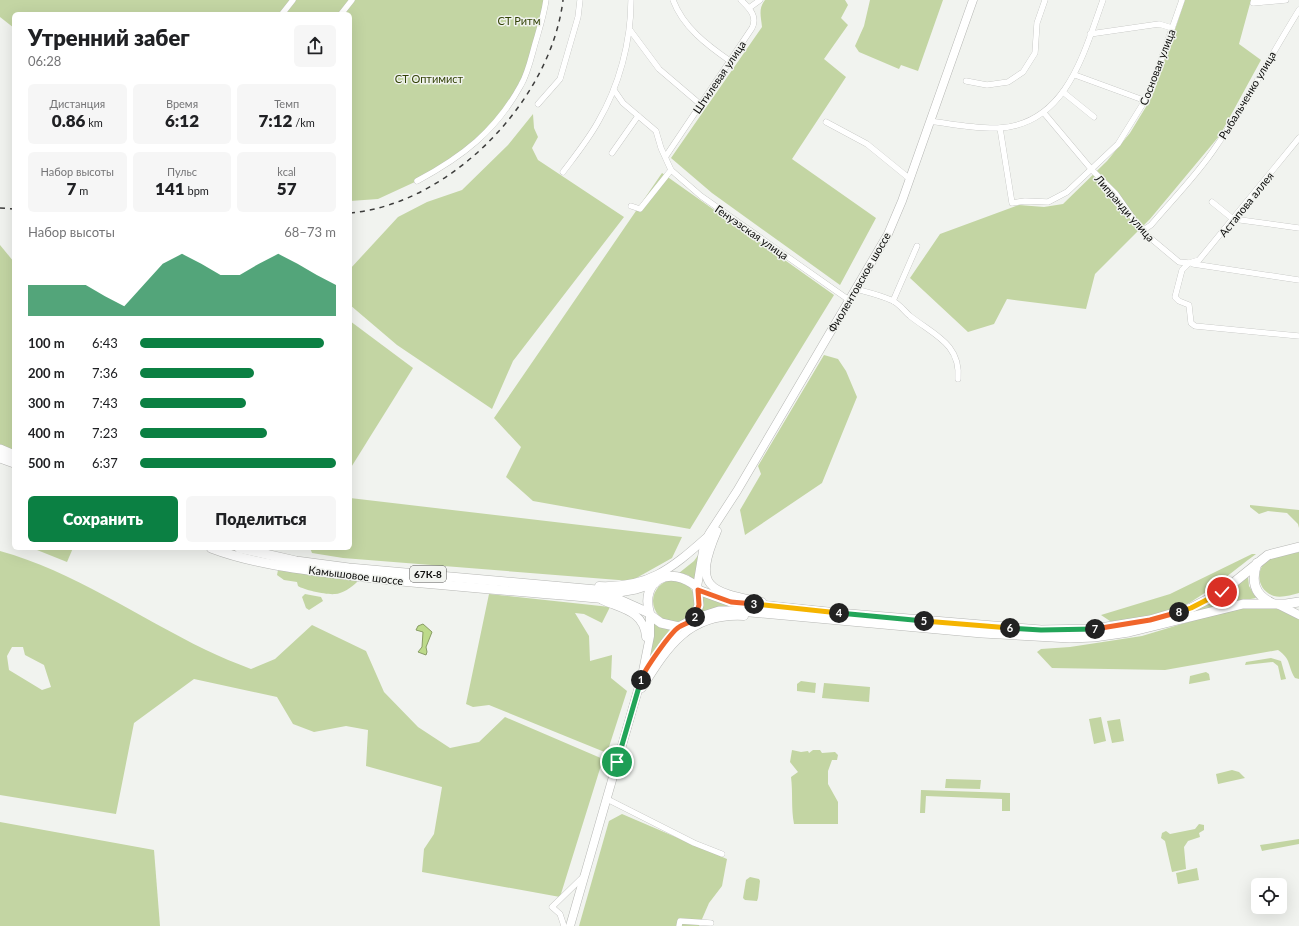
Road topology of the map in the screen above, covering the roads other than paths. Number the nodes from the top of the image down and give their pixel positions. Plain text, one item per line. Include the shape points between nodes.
1 (293, 0) edge
2 (352, 0) edge
3 (546, 0) edge
4 (580, 0) edge
5 (631, 0) edge
6 (673, 0) edge
7 (741, 0) edge
8 (760, 0) edge
9 (972, 0) edge
10 (1045, 0) edge
11 (1103, 0) edge
12 (1182, 0) edge
13 (1286, 0) edge
14 (1254, 2) edge
15 (749, 8) junction
16 (1299, 10) edge
17 (284, 12) edge
18 (343, 12) edge
19 (1172, 28) junction
20 (630, 30) junction
21 (1090, 34) junction
22 (730, 61) junction
23 (1075, 74) junction
24 (966, 81) dead end
25 (614, 90) junction
26 (1063, 92) junction
27 (1146, 101) junction
28 (538, 104) dead end
29 (700, 104) junction
30 (1044, 113) junction
31 (638, 116) junction
32 (1094, 117) dead end
33 (930, 121) junction
34 (826, 122) dead end
35 (1000, 128) junction
36 (1299, 138) edge
37 (612, 153) dead end
38 (666, 156) junction
39 (671, 170) junction
40 (1092, 170) junction
41 (563, 172) dead end
42 (910, 179) junction
43 (417, 181) dead end
44 (1212, 202) dead end
45 (631, 206) dead end
46 (1233, 219) junction
47 (1299, 227) edge
48 (1142, 231) junction
49 (917, 246) dead end
50 (1189, 263) junction
51 (1299, 280) edge
52 (856, 289) junction
53 (849, 300) junction
54 (893, 301) junction
55 (1299, 336) edge
56 (958, 379) dead end
57 (0, 449) edge
58 (12, 454) edge
59 (0, 458) edge
60 (12, 462) edge
61 (722, 515) junction
62 (710, 534) junction
63 (704, 545) junction
64 (1299, 547) edge
65 (218, 550) edge
66 (248, 550) edge
67 (1257, 563) junction
68 (667, 576) junction
69 (654, 583) junction
70 (576, 588) junction
71 (697, 589) junction
72 (598, 598) junction
73 (1299, 602) edge
74 (1275, 604) junction
75 (782, 607) junction
76 (650, 614) junction
77 (770, 614) junction
78 (1299, 615) edge
79 (694, 619) junction
80 (679, 627) junction
81 (644, 667) junction
82 (642, 676) junction
83 (637, 695) junction
84 (607, 799) junction
85 (722, 854) dead end
86 (585, 875) junction
87 (711, 923) dead end
88 (564, 926) edge
89 (570, 926) edge
90 (678, 926) edge

1 - 17 street
2 - 18 street
3 - 43 street via 522,85 497,121 469,149
4 - 28 street via 578,17 560,79
5 - 20 street
6 - 22 street via 680,16 697,36
7 - 15 street
8 - 15 street
9 - 33 main road, Фиолентовское шоссе
10 - 24 street via 1037,23 1034,53 1023,72 1008,82 987,85
11 - 21 street
12 - 19 street, Сосновая улица
13 - 14 street
15 - 22 street, Штилевая улица via 755,23
16 - 48 street, Рыбальченко улица via 1248,98 1214,149 1151,225
19 - 21 street via 1159,24
19 - 27 street, Сосновая улица
20 - 25 street
20 - 29 street via 659,69
21 - 23 street
22 - 29 street, Штилевая улица
23 - 26 street
23 - 27 street
25 - 31 street, Генуэзская улица via 623,103
25 - 41 street via 598,122
26 - 30 street
26 - 32 street
27 - 40 street, Сосновая улица via 1118,144
29 - 38 street, Штилевая улица
30 - 35 street
30 - 40 street, Липранди улица
31 - 37 street
31 - 38 street, Генуэзская улица via 656,131
33 - 35 street
33 - 42 main road, Фиолентовское шоссе
34 - 42 street via 867,144
35 - 40 street, Сосновая улица via 1012,203 1048,202 1067,192
36 - 46 street, Астапова аллея
38 - 39 street, Генуэзская улица
39 - 45 street via 640,209
39 - 53 street, Генуэзская улица via 701,196
40 - 48 street, Липранди улица via 1116,194
42 - 52 main road, Фиолентовское шоссе via 888,234
44 - 46 street
46 - 47 street
46 - 50 street, Астапова аллея via 1199,260
48 - 50 street, Липранди улица via 1179,262
49 - 54 street
50 - 51 street, Липранди улица
50 - 55 street via 1182,270 1175,296 1179,301 1189,305 1191,323 1195,326
52 - 53 main road, Фиолентовское шоссе
52 - 54 street
53 - 61 main road, Фиолентовское шоссе
54 - 56 street via 943,340 954,353 959,366
57 - 58 main road
59 - 60 main road
61 - 62 main road, Фиолентовское шоссе
61 - 75 main road via 705,564 707,578 713,587 728,595
62 - 63 main road, Фиолентовское шоссе
62 - 70 main road via 663,572 635,584
63 - 68 main road, Фиолентовское шоссе
63 - 71 main road, Фиолентовское шоссе
64 - 67 main road via 1268,555
65 - 72 main road, Камышовое шоссе / 67К-8 via 237,556 330,572
66 - 70 main road, Камышовое шоссе / 67К-8 via 296,561 349,568
67 - 74 main road via 1254,577 1256,590 1260,596
67 - 75 main road via 1222,592 1191,608 1150,620 1094,629 1041,630
68 - 69 main road, 67К-8
68 - 71 main road via 685,578
69 - 70 main road, Камышовое шоссе / 67К-8 via 619,592
69 - 76 main road via 648,600
71 - 75 main road via 731,602
71 - 79 main road via 699,605
72 - 76 main road, 67К-8 via 620,600
72 - 81 main road via 621,607 642,621 646,638
73 - 74 main road
74 - 77 main road via 1243,604 1129,632 1070,638 989,634
74 - 78 main road
76 - 80 main road, 67К-8 via 661,624
76 - 81 main road via 650,636
77 - 79 main road via 719,611
77 - 83 main road via 712,618 693,626 676,638
79 - 80 main road
80 - 82 main road
81 - 82 main road
82 - 83 main road
83 - 84 main road
84 - 85 street via 694,843
84 - 86 main road
86 - 88 street via 552,907 560,914
86 - 89 main road
87 - 90 street via 680,921

